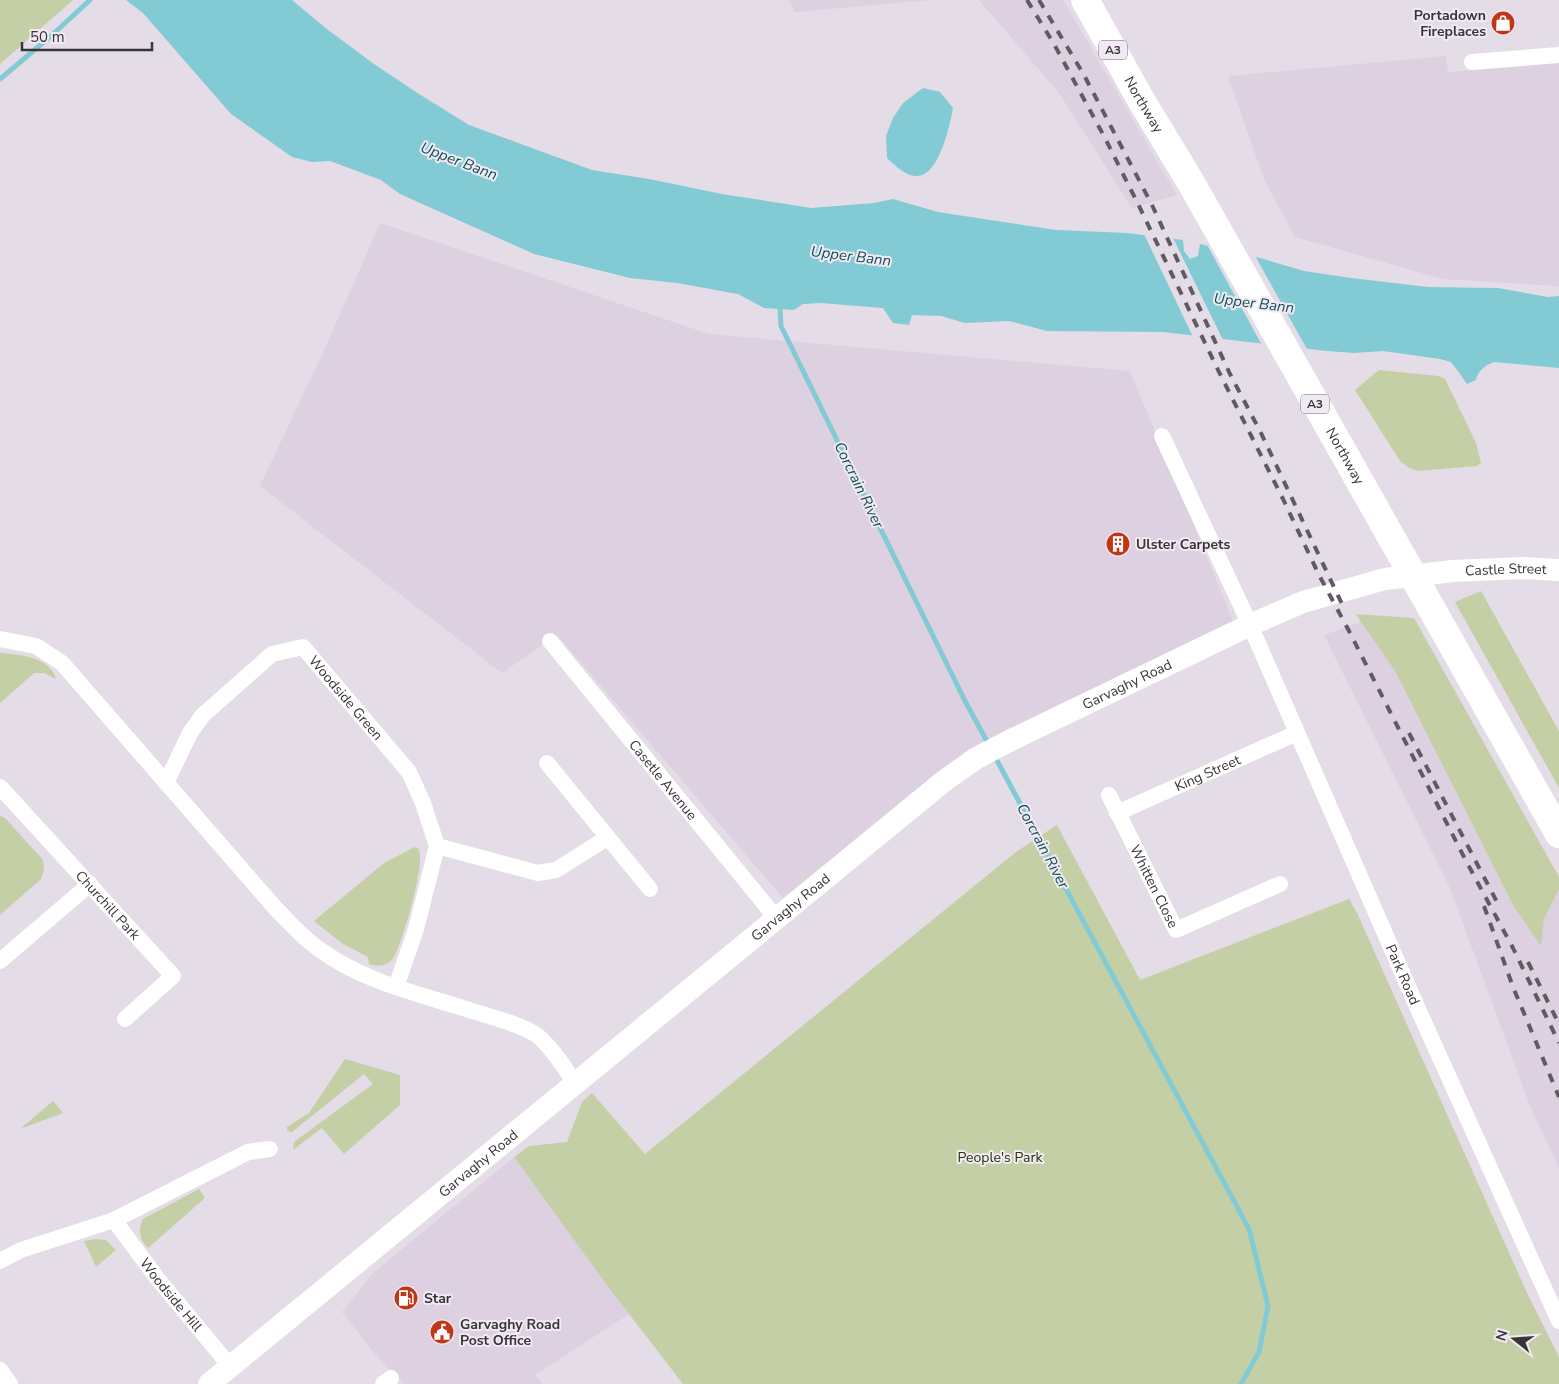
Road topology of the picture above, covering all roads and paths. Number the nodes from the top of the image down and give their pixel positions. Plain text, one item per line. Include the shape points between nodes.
1 (1085, 0) edge
2 (1559, 55) edge
3 (1472, 62) dead end
4 (1162, 436) dead end
5 (1559, 570) edge
6 (1453, 571) joint
7 (1250, 625) junction
8 (0, 639) edge
9 (550, 641) dead end
10 (1297, 733) junction
11 (547, 763) dead end
12 (166, 783) junction
13 (0, 787) edge
14 (1109, 795) dead end
15 (1117, 813) junction
16 (1559, 834) edge
17 (606, 838) junction
18 (437, 846) junction
19 (90, 884) junction
20 (1280, 884) dead end
21 (650, 889) dead end
22 (777, 919) junction
23 (0, 961) edge
24 (396, 987) junction
25 (125, 1019) dead end
26 (575, 1084) junction
27 (270, 1150) dead end
28 (114, 1220) junction
29 (0, 1261) edge
30 (1559, 1321) edge
31 (230, 1366) junction
32 (0, 1370) edge
33 (10, 1384) edge
34 (209, 1384) edge

1 - 16 highway, Northway / A3
2 - 3 street
4 - 7 street, Park Road
5 - 6 main road, Castle Street
6 - 7 main road, Garvaghy Road via 1362,585 1303,602
7 - 10 street, Park Road
7 - 22 main road, Garvaghy Road via 975,759
8 - 12 street via 36,646 62,663
9 - 22 street, Casetle Avenue
10 - 15 street, King Street
10 - 30 street, Park Road
11 - 17 street
12 - 18 street, Woodside Green via 203,714 272,654 303,647 409,772
12 - 24 street via 277,910 318,949 350,969
13 - 19 street, Churchill Park
14 - 15 street, Whitten Close
15 - 20 street, Whitten Close via 1176,930
17 - 18 street via 556,870 538,873
17 - 21 street
18 - 24 street via 416,929
19 - 23 street
19 - 25 street, Churchill Park via 173,976
22 - 26 main road, Garvaghy Road
24 - 26 street via 516,1025 537,1035
26 - 31 main road, Garvaghy Road
27 - 28 street via 248,1152
28 - 29 street via 21,1250
28 - 31 street, Woodside Hill
31 - 34 main road, Garvaghy Road
32 - 33 street

